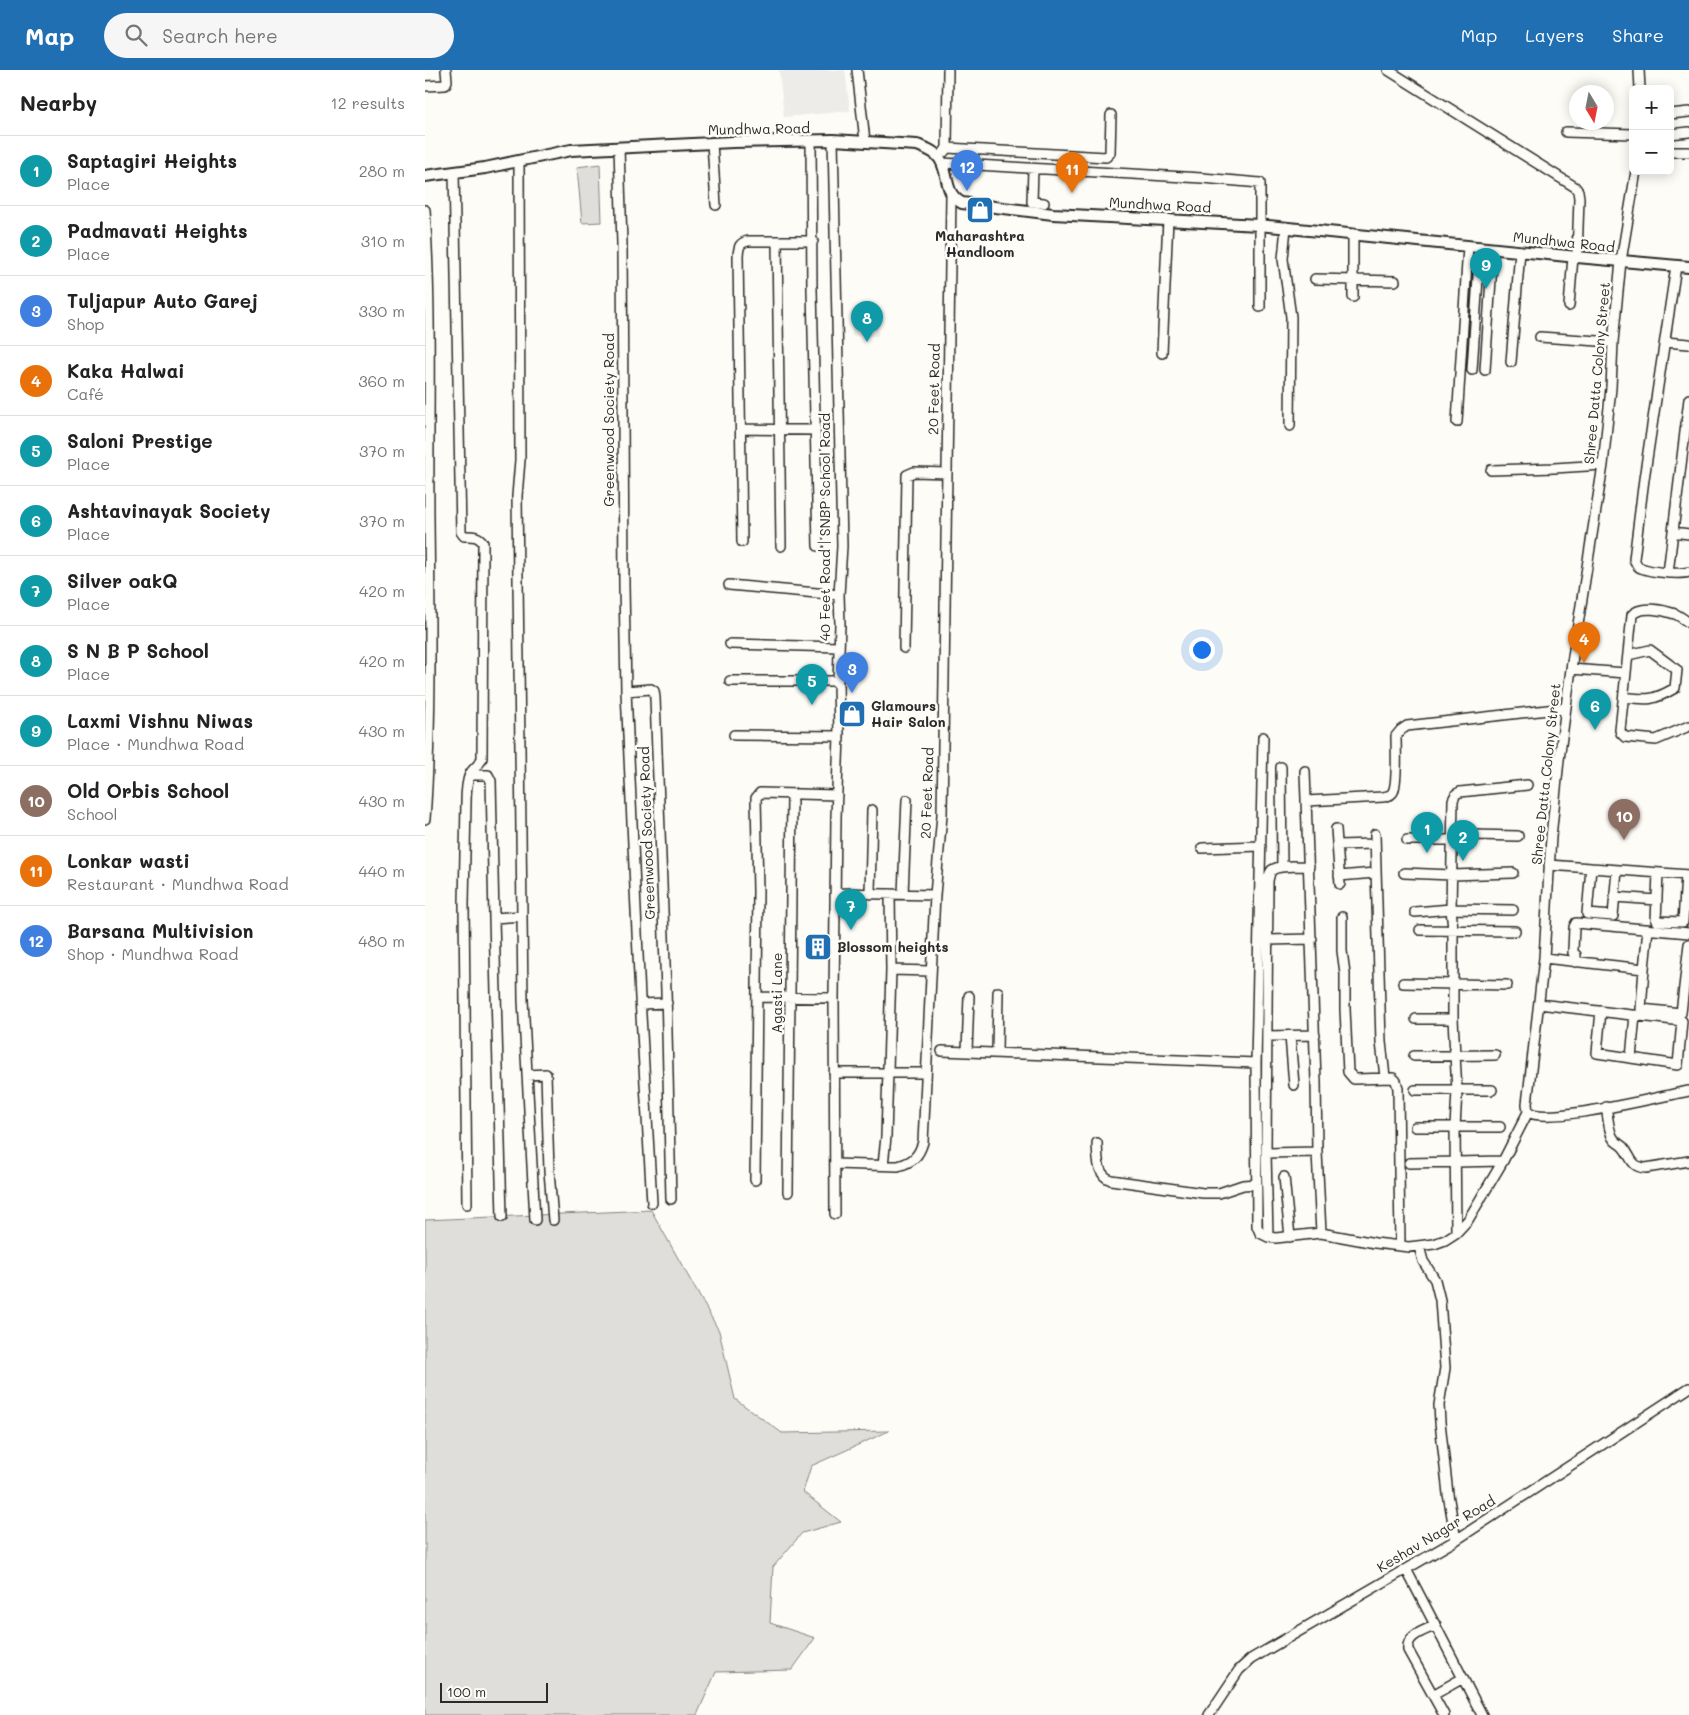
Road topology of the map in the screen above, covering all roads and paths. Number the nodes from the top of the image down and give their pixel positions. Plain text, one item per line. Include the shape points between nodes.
1 (446, 70) edge
2 (857, 70) edge
3 (948, 70) edge
4 (1388, 70) edge
5 (1639, 70) edge
6 (1640, 85) edge
7 (425, 86) edge
8 (1689, 112) edge
9 (1674, 114) edge
10 (1111, 115) dead end
11 (1566, 132) dead end
12 (1689, 132) edge
13 (1629, 134) edge
14 (1674, 134) edge
15 (833, 140) junction
16 (811, 141) junction
17 (865, 141) junction
18 (712, 143) junction
19 (619, 148) junction
20 (947, 148) junction
21 (1674, 152) edge
22 (1689, 152) edge
23 (519, 161) junction
24 (941, 161) junction
25 (1033, 170) junction
26 (454, 172) junction
27 (1635, 175) edge
28 (425, 176) edge
29 (951, 194) junction
30 (1044, 203) dead end
31 (716, 205) dead end
32 (425, 210) edge
33 (1168, 219) junction
34 (1259, 224) junction
35 (1286, 227) junction
36 (1353, 234) junction
37 (777, 241) junction
38 (813, 241) junction
39 (1468, 246) junction
40 (1480, 247) junction
41 (1493, 248) junction
42 (1520, 251) junction
43 (1575, 257) junction
44 (1621, 261) junction
45 (1676, 266) junction
46 (1689, 267) edge
47 (1315, 279) dead end
48 (1353, 279) junction
49 (1395, 281) dead end
50 (1353, 297) dead end
51 (1569, 306) dead end
52 (1260, 307) dead end
53 (1539, 336) dead end
54 (1613, 342) junction
55 (1665, 342) junction
56 (1689, 344) edge
57 (1162, 353) dead end
58 (1511, 362) dead end
59 (1473, 370) dead end
60 (1485, 370) dead end
61 (1689, 399) edge
62 (1688, 410) edge
63 (1457, 422) dead end
64 (1290, 426) dead end
65 (741, 429) junction
66 (779, 429) junction
67 (817, 430) junction
68 (1603, 464) junction
69 (1491, 470) dead end
70 (947, 474) junction
71 (1679, 485) junction
72 (1689, 486) edge
73 (1673, 532) junction
74 (1689, 534) edge
75 (741, 542) dead end
76 (781, 546) dead end
77 (818, 546) dead end
78 (1689, 572) edge
79 (1668, 573) junction
80 (729, 585) dead end
81 (839, 595) junction
82 (1689, 623) edge
83 (730, 644) dead end
84 (839, 647) junction
85 (904, 648) dead end
86 (1628, 655) junction
87 (1571, 669) junction
88 (1626, 673) junction
89 (730, 681) dead end
90 (838, 681) junction
91 (626, 691) junction
92 (1624, 697) junction
93 (1565, 708) junction
94 (1689, 726) edge
95 (734, 735) dead end
96 (839, 736) junction
97 (1263, 737) dead end
98 (1281, 767) dead end
99 (1305, 771) dead end
100 (470, 775) junction
101 (1527, 785) dead end
102 (792, 795) junction
103 (837, 795) junction
104 (907, 800) dead end
105 (1306, 800) junction
106 (872, 810) dead end
107 (425, 820) edge
108 (1335, 829) dead end
109 (1375, 834) dead end
110 (1518, 836) dead end
111 (1407, 840) dead end
112 (1451, 840) junction
113 (1375, 844) junction
114 (1337, 845) junction
115 (1261, 846) junction
116 (1202, 848) dead end
117 (1549, 865) junction
118 (1309, 866) junction
119 (1282, 868) junction
120 (1591, 868) junction
121 (1617, 870) junction
122 (1375, 873) junction
123 (1404, 873) dead end
124 (1513, 873) dead end
125 (1659, 873) junction
126 (1452, 875) junction
127 (1687, 875) edge
128 (835, 893) junction
129 (870, 893) junction
130 (890, 894) junction
131 (903, 894) junction
132 (935, 895) junction
133 (1615, 897) junction
134 (1657, 900) junction
135 (1451, 909) junction
136 (1513, 910) dead end
137 (1415, 912) dead end
138 (522, 916) junction
139 (1342, 917) dead end
140 (495, 918) junction
141 (1453, 929) junction
142 (1648, 929) junction
143 (1420, 930) dead end
144 (1515, 931) dead end
145 (1689, 933) edge
146 (1311, 939) junction
147 (1268, 940) junction
148 (1689, 944) edge
149 (1544, 958) junction
150 (1575, 962) junction
151 (1644, 968) junction
152 (891, 970) junction
153 (931, 971) junction
154 (1403, 983) dead end
155 (1453, 984) junction
156 (1507, 985) dead end
157 (999, 992) dead end
158 (790, 996) junction
159 (969, 996) dead end
160 (757, 997) junction
161 (834, 998) junction
162 (667, 1003) junction
163 (640, 1004) junction
164 (1539, 1004) junction
165 (1601, 1011) junction
166 (1635, 1015) junction
167 (1416, 1018) dead end
168 (1453, 1019) junction
169 (1315, 1035) junction
170 (1267, 1036) junction
171 (1290, 1036) junction
172 (942, 1051) dead end
173 (967, 1052) junction
174 (997, 1053) junction
175 (1455, 1055) junction
176 (1495, 1055) dead end
177 (1414, 1056) dead end
178 (1631, 1058) junction
179 (1256, 1062) junction
180 (888, 1072) junction
181 (835, 1073) junction
182 (926, 1073) junction
183 (527, 1075) junction
184 (1385, 1077) junction
185 (1294, 1085) dead end
186 (1415, 1090) dead end
187 (1492, 1090) dead end
188 (1457, 1091) junction
189 (1689, 1091) edge
190 (1606, 1107) junction
191 (1529, 1112) junction
192 (1415, 1127) dead end
193 (1455, 1127) junction
194 (1499, 1127) dead end
195 (1097, 1143) dead end
196 (1317, 1152) junction
197 (1266, 1153) junction
198 (1455, 1161) junction
199 (1503, 1161) junction
200 (1689, 1161) edge
201 (1409, 1163) dead end
202 (835, 1164) junction
203 (883, 1166) junction
204 (1284, 1177) dead end
205 (755, 1180) dead end
206 (1257, 1184) junction
207 (788, 1192) dead end
208 (671, 1200) dead end
209 (652, 1203) dead end
210 (467, 1204) dead end
211 (835, 1214) dead end
212 (502, 1217) dead end
213 (535, 1220) dead end
214 (553, 1220) dead end
215 (1321, 1233) junction
216 (1456, 1234) junction
217 (1269, 1237) junction
218 (1290, 1237) junction
219 (1400, 1246) junction
220 (1419, 1246) junction
221 (1689, 1388) edge
222 (1456, 1540) junction
223 (1406, 1569) junction
224 (1436, 1625) junction
225 (1463, 1678) junction
226 (1433, 1695) junction
227 (1209, 1715) edge
228 (1444, 1715) edge
229 (1482, 1715) edge

1 - 7 street via 447,84
2 - 17 street
3 - 20 street
4 - 43 street via 1575,187 1579,198
5 - 6 street
8 - 9 street
10 - 20 street via 1110,153 1107,157
11 - 13 street
12 - 14 street
15 - 16 main road, Mundhwa Road
15 - 17 main road, Mundhwa Road
15 - 81 street, 40 Feet Road | SNBP School Road via 842,546
16 - 18 main road, Mundhwa Road
16 - 38 street
17 - 24 main road, Mundhwa Road via 917,145
18 - 19 main road, Mundhwa Road
18 - 31 street
19 - 23 main road, Mundhwa Road via 571,150
19 - 91 street, Greenwood Society Road
20 - 24 street
21 - 22 street
23 - 26 main road, Mundhwa Road
23 - 138 street via 520,460 517,496
24 - 25 street
24 - 29 main road
25 - 30 street via 1032,202
25 - 34 street via 1259,183
26 - 28 main road, Mundhwa Road
26 - 100 street via 461,532 464,536 477,537 483,543 483,758
27 - 44 street, Shree Datta Colony Street
29 - 33 main road, Mundhwa Road via 962,203 1053,214
29 - 70 street, 20 Feet Road
32 - 107 street via 431,349 430,670
33 - 34 main road, Mundhwa Road
33 - 57 street
34 - 35 main road, Mundhwa Road
34 - 52 street
35 - 36 main road, Mundhwa Road
35 - 64 street via 1283,259 1291,317
36 - 39 main road, Mundhwa Road
36 - 48 street
37 - 38 street
37 - 65 street via 747,241 739,246
37 - 66 street
38 - 67 street
39 - 40 main road, Mundhwa Road
39 - 63 street
40 - 41 main road, Mundhwa Road
40 - 59 street
41 - 42 main road, Mundhwa Road
41 - 60 street
42 - 43 main road, Mundhwa Road
42 - 58 street
43 - 44 main road, Mundhwa Road
43 - 51 street
44 - 45 main road, Mundhwa Road
44 - 54 street, Shree Datta Colony Street
45 - 46 main road, Mundhwa Road
45 - 55 street
47 - 48 street
48 - 49 street
48 - 50 street
53 - 54 street
54 - 68 street, Shree Datta Colony Street
55 - 56 street
55 - 79 street via 1634,559 1640,568
61 - 62 street
62 - 71 street
65 - 66 street
65 - 75 street
66 - 67 street
66 - 76 street
67 - 77 street
68 - 69 street
68 - 87 street, Shree Datta Colony Street
70 - 85 street via 914,472 907,475
70 - 132 street, 20 Feet Road via 942,815
71 - 72 street
71 - 73 street
73 - 74 street
73 - 79 street
78 - 79 street
80 - 81 street
81 - 84 street, 40 Feet Road | SNBP School Road
82 - 86 street via 1677,614 1659,610 1635,612
83 - 84 street
84 - 90 street, 40 Feet Road | SNBP School Road
86 - 88 street
86 - 92 street via 1650,650 1677,670 1675,688 1667,693 1645,700
87 - 88 street
87 - 93 street, Shree Datta Colony Street
88 - 92 street
89 - 90 street
90 - 96 street, 40 Feet Road | SNBP School Road
91 - 162 street, Greenwood Society Road via 651,689 655,698
91 - 163 street, Greenwood Society Road
92 - 94 street via 1620,730 1623,736 1656,740
93 - 105 street via 1407,726 1396,736 1395,782 1390,795
93 - 117 street, Shree Datta Colony Street
95 - 96 street
96 - 103 street, 40 Feet Road | SNBP School Road
97 - 115 street
98 - 119 street
99 - 105 street
100 - 140 street via 488,775 491,781
100 - 210 street via 466,788 465,904
101 - 112 street via 1456,794
102 - 103 street
102 - 158 street, Agasti Lane
102 - 160 street via 760,794 756,798
103 - 128 street, 40 Feet Road | SNBP School Road
104 - 131 street
105 - 118 street
106 - 129 street
108 - 114 street
109 - 113 street
110 - 112 street via 1474,836
111 - 112 street
112 - 126 street
113 - 114 street
113 - 122 street
114 - 122 street via 1339,880
115 - 116 street
115 - 179 street
117 - 120 street
117 - 149 street, Shree Datta Colony Street
118 - 119 street
118 - 146 street
119 - 147 street via 1273,870 1269,876
120 - 121 street
120 - 133 street via 1587,914 1613,916
121 - 125 street
121 - 133 street
122 - 184 street
123 - 126 street
124 - 126 street
125 - 127 street
125 - 134 street
126 - 135 street
127 - 134 street via 1683,922 1656,921
128 - 129 street
128 - 161 street, 40 Feet Road | SNBP School Road
129 - 130 street
130 - 131 street
130 - 152 street
131 - 132 street
132 - 153 street, 20 Feet Road
133 - 134 street
135 - 136 street
135 - 137 street
135 - 141 street
138 - 140 street
138 - 183 street
139 - 184 street via 1348,1072 1354,1079
140 - 212 street
141 - 143 street
141 - 144 street
141 - 155 street
142 - 145 street
142 - 150 street via 1576,923
142 - 151 street
146 - 147 street
146 - 169 street
147 - 170 street
148 - 151 street via 1681,1013 1641,1009
149 - 150 street
149 - 164 street, Shree Datta Colony Street
150 - 151 street
152 - 153 street
152 - 180 street
153 - 182 street, 20 Feet Road
154 - 155 street
155 - 156 street
155 - 168 street
157 - 174 street
158 - 160 street
158 - 161 street
158 - 207 street, Agasti Lane
159 - 173 street
160 - 205 street
161 - 181 street, 40 Feet Road | SNBP School Road
162 - 163 street
162 - 208 street, Greenwood Society Road
163 - 209 street, Greenwood Society Road
164 - 165 street
164 - 191 street, Shree Datta Colony Street via 1527,1104
165 - 166 street
165 - 178 street via 1597,1053
166 - 178 street
166 - 178 street via 1682,1021 1679,1062 1678,1065
167 - 168 street
168 - 175 street
169 - 171 street
169 - 196 street
170 - 171 street
170 - 197 street
171 - 185 street
172 - 173 street
173 - 174 street
174 - 179 street
175 - 176 street
175 - 177 street
175 - 188 street
179 - 206 street
180 - 181 street
180 - 182 street
180 - 203 street
181 - 202 street, 40 Feet Road | SNBP School Road
182 - 203 street, 20 Feet Road via 921,1151 907,1164
183 - 213 street
183 - 214 street via 546,1074
184 - 219 street via 1393,1078 1398,1088
186 - 188 street
187 - 188 street
188 - 193 street
189 - 190 street
190 - 191 street via 1559,1116
190 - 200 street via 1611,1135 1633,1164 1646,1168
191 - 199 street
192 - 193 street
193 - 194 street
193 - 198 street
195 - 206 street via 1100,1171 1111,1180 1219,1194 1243,1185
196 - 197 street
196 - 215 street
197 - 217 street
198 - 199 street
198 - 201 street
198 - 216 street
199 - 216 street via 1468,1220
202 - 203 street, 20 Feet Road
202 - 211 street, 40 Feet Road | SNBP School Road
204 - 218 street
206 - 217 street via 1257,1226 1260,1233
215 - 218 street
215 - 219 street
216 - 220 street via 1434,1244
217 - 218 street
219 - 220 street
220 - 222 street via 1423,1261 1435,1280 1440,1300 1445,1368 1439,1405 1440,1422
221 - 222 street, Keshav Nagar Road
222 - 223 street, Keshav Nagar Road
223 - 224 street
223 - 227 street, Keshav Nagar Road via 1245,1664
224 - 225 street
224 - 226 street via 1412,1637 1407,1645
225 - 226 street
225 - 229 street
226 - 228 street

